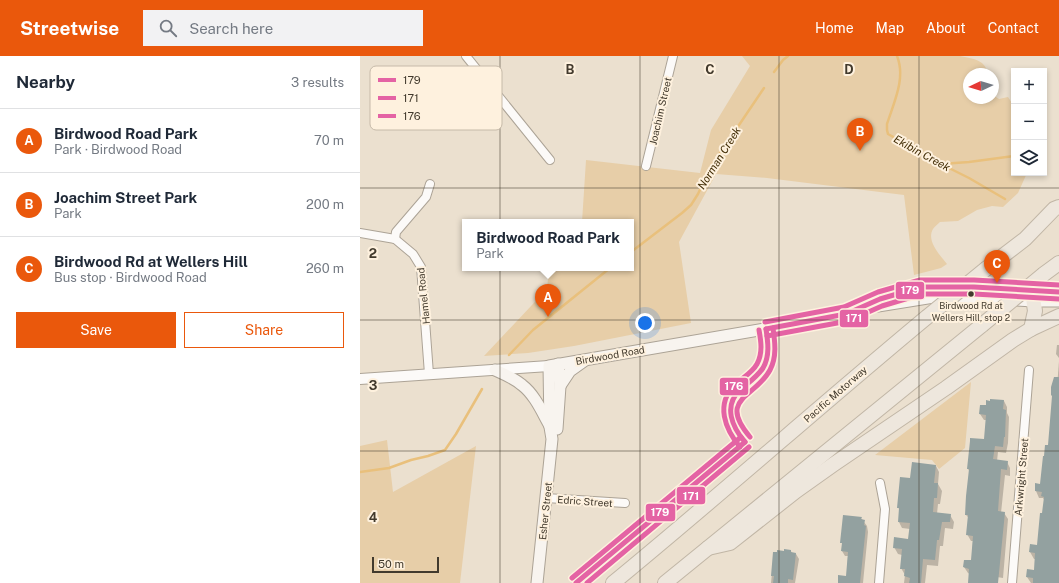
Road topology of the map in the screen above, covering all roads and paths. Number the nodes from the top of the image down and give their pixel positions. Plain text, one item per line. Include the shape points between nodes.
1 (466, 56) edge
2 (673, 56) edge
3 (474, 66) edge
4 (502, 101) edge
5 (550, 160) dead end
6 (646, 166) dead end
7 (430, 184) dead end
8 (1057, 206) edge
9 (360, 233) edge
10 (395, 239) junction
11 (1059, 263) edge
12 (1059, 292) edge
13 (1033, 296) junction
14 (1059, 301) edge
15 (1059, 316) edge
16 (1031, 329) junction
17 (587, 359) junction
18 (554, 365) junction
19 (495, 370) junction
20 (1030, 370) dead end
21 (429, 374) junction
22 (360, 378) edge
23 (560, 386) junction
24 (550, 427) junction
25 (552, 439) junction
26 (880, 483) dead end
27 (546, 498) junction
28 (625, 503) dead end
29 (708, 548) junction
30 (537, 583) edge
31 (613, 583) edge
32 (665, 583) edge
33 (879, 583) edge
34 (1012, 583) edge

1 - 3 street
2 - 6 street, Joachim Street
4 - 5 street
7 - 10 street via 426,197 396,232
8 - 31 highway, Pacific Motorway, bridge via 1025,239 851,380
9 - 10 street
10 - 21 street, Hamel Road via 413,254 421,267
11 - 29 highway, bridge
12 - 13 main road, Birdwood Road
13 - 14 main road, Birdwood Road
13 - 16 highway via 1034,318
13 - 17 main road, Birdwood Road via 974,287 921,287 880,299 846,314
15 - 16 highway
16 - 29 highway via 796,491 730,544
17 - 18 main road, Birdwood Road
17 - 23 main road via 570,371
18 - 19 street, Birdwood Road
18 - 23 main road, Esher Street
18 - 24 main road, Esher Street
19 - 21 street, Birdwood Road
19 - 24 main road via 530,392
20 - 34 street, Arkwright Street
21 - 22 street, Birdwood Road
23 - 25 main road, Esher Street via 557,427
24 - 25 main road, Esher Street
25 - 27 main road, Esher Street
26 - 33 street via 885,509
27 - 28 street, Edric Street
27 - 30 main road, Esher Street
29 - 32 highway

